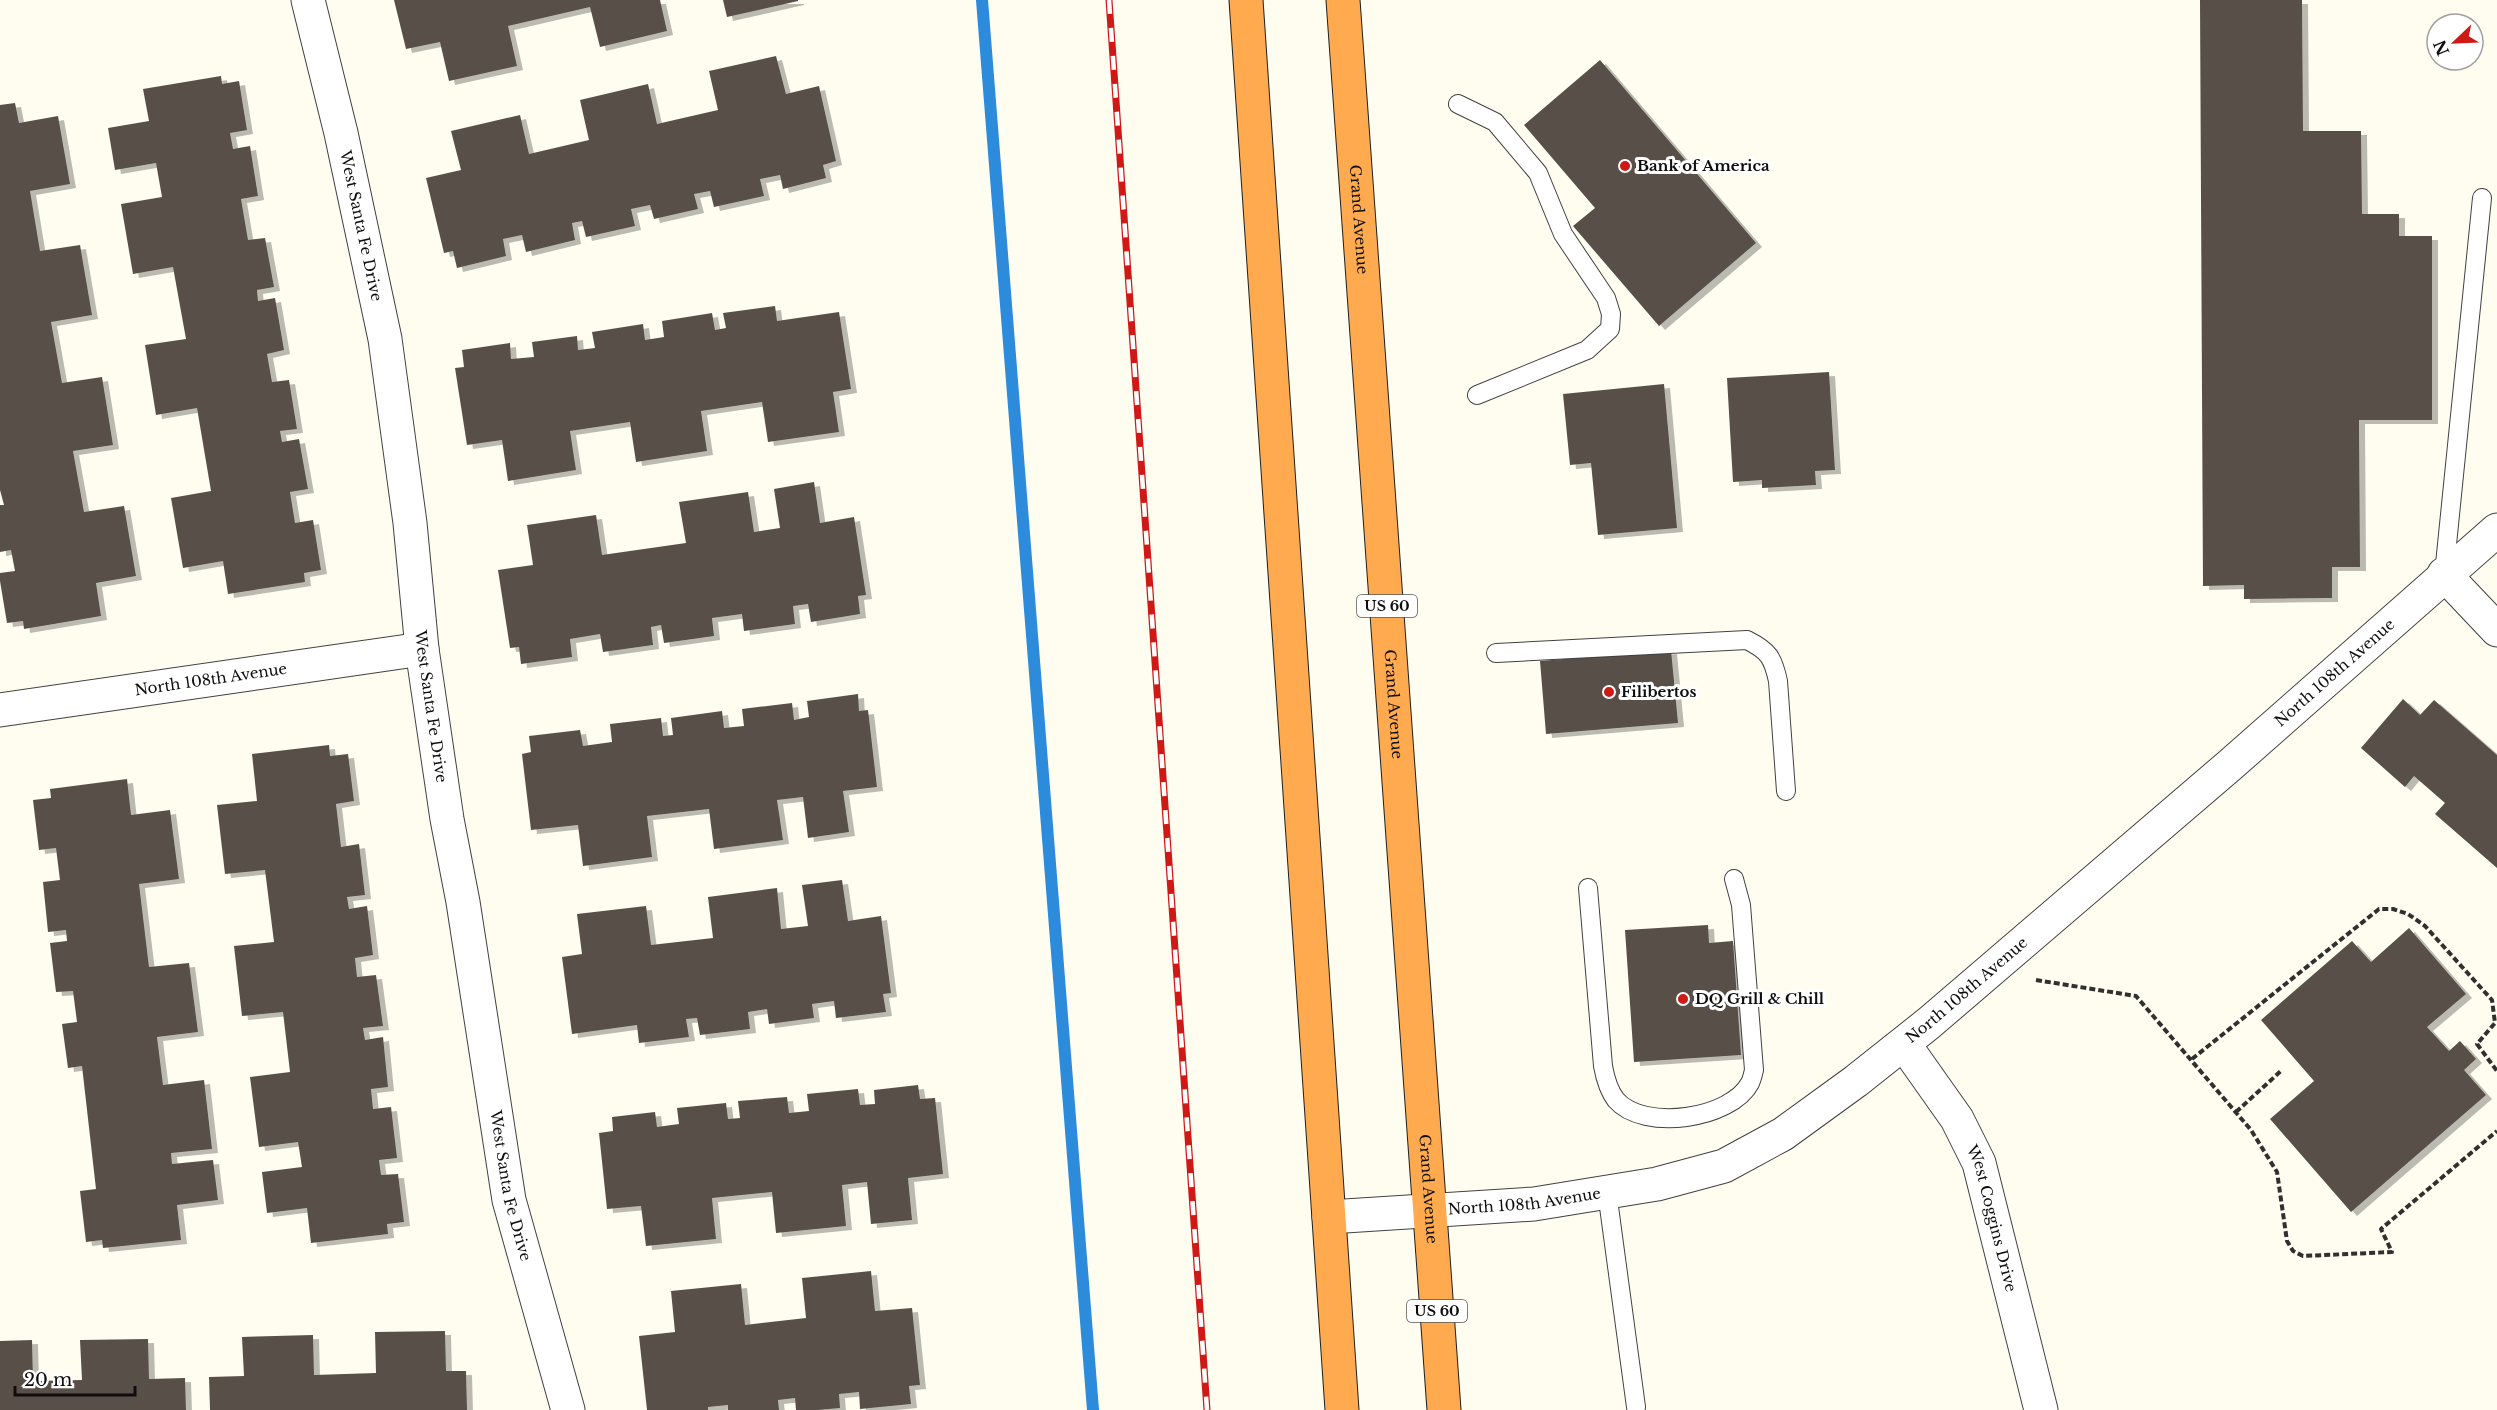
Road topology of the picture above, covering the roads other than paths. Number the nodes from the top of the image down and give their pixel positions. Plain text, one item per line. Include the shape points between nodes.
1 (308, 0) edge
2 (1246, 0) edge
3 (1344, 0) edge
4 (1458, 104) dead end
5 (2482, 198) dead end
6 (1477, 395) dead end
7 (2497, 530) edge
8 (2444, 574) junction
9 (2497, 630) edge
10 (422, 649) junction
11 (1496, 653) dead end
12 (0, 710) edge
13 (1786, 792) dead end
14 (1734, 879) dead end
15 (1588, 888) dead end
16 (1904, 1044) junction
17 (1607, 1192) junction
18 (1430, 1211) junction
19 (1329, 1217) junction
20 (1636, 1407) dead end
21 (568, 1410) edge
22 (1342, 1410) edge
23 (1443, 1410) edge
24 (2041, 1410) edge

1 - 10 street, West Santa Fe Drive via 385,339 410,523
2 - 19 highway
3 - 18 highway, Grand Avenue / US 60
4 - 6 lane via 1495,122 1538,173 1563,234 1606,298 1611,314 1610,329 1587,350
5 - 8 lane
7 - 8 street, North 108th Avenue
8 - 9 street
8 - 16 street, North 108th Avenue via 2229,766
10 - 12 street, North 108th Avenue
10 - 21 street, West Santa Fe Drive via 509,1200
11 - 13 lane via 1747,640 1770,654 1775,667
14 - 15 lane via 1741,905 1754,1070 1751,1082 1724,1106 1674,1119 1654,1119 1632,1112 1616,1100 1606,1080
16 - 17 street, North 108th Avenue via 1783,1134 1724,1166 1657,1184
16 - 24 street, West Coggins Drive via 1957,1119 1979,1163
17 - 18 street, North 108th Avenue via 1534,1204
17 - 20 lane
18 - 19 street, North 108th Avenue
18 - 23 highway, Grand Avenue / US 60
19 - 22 highway

